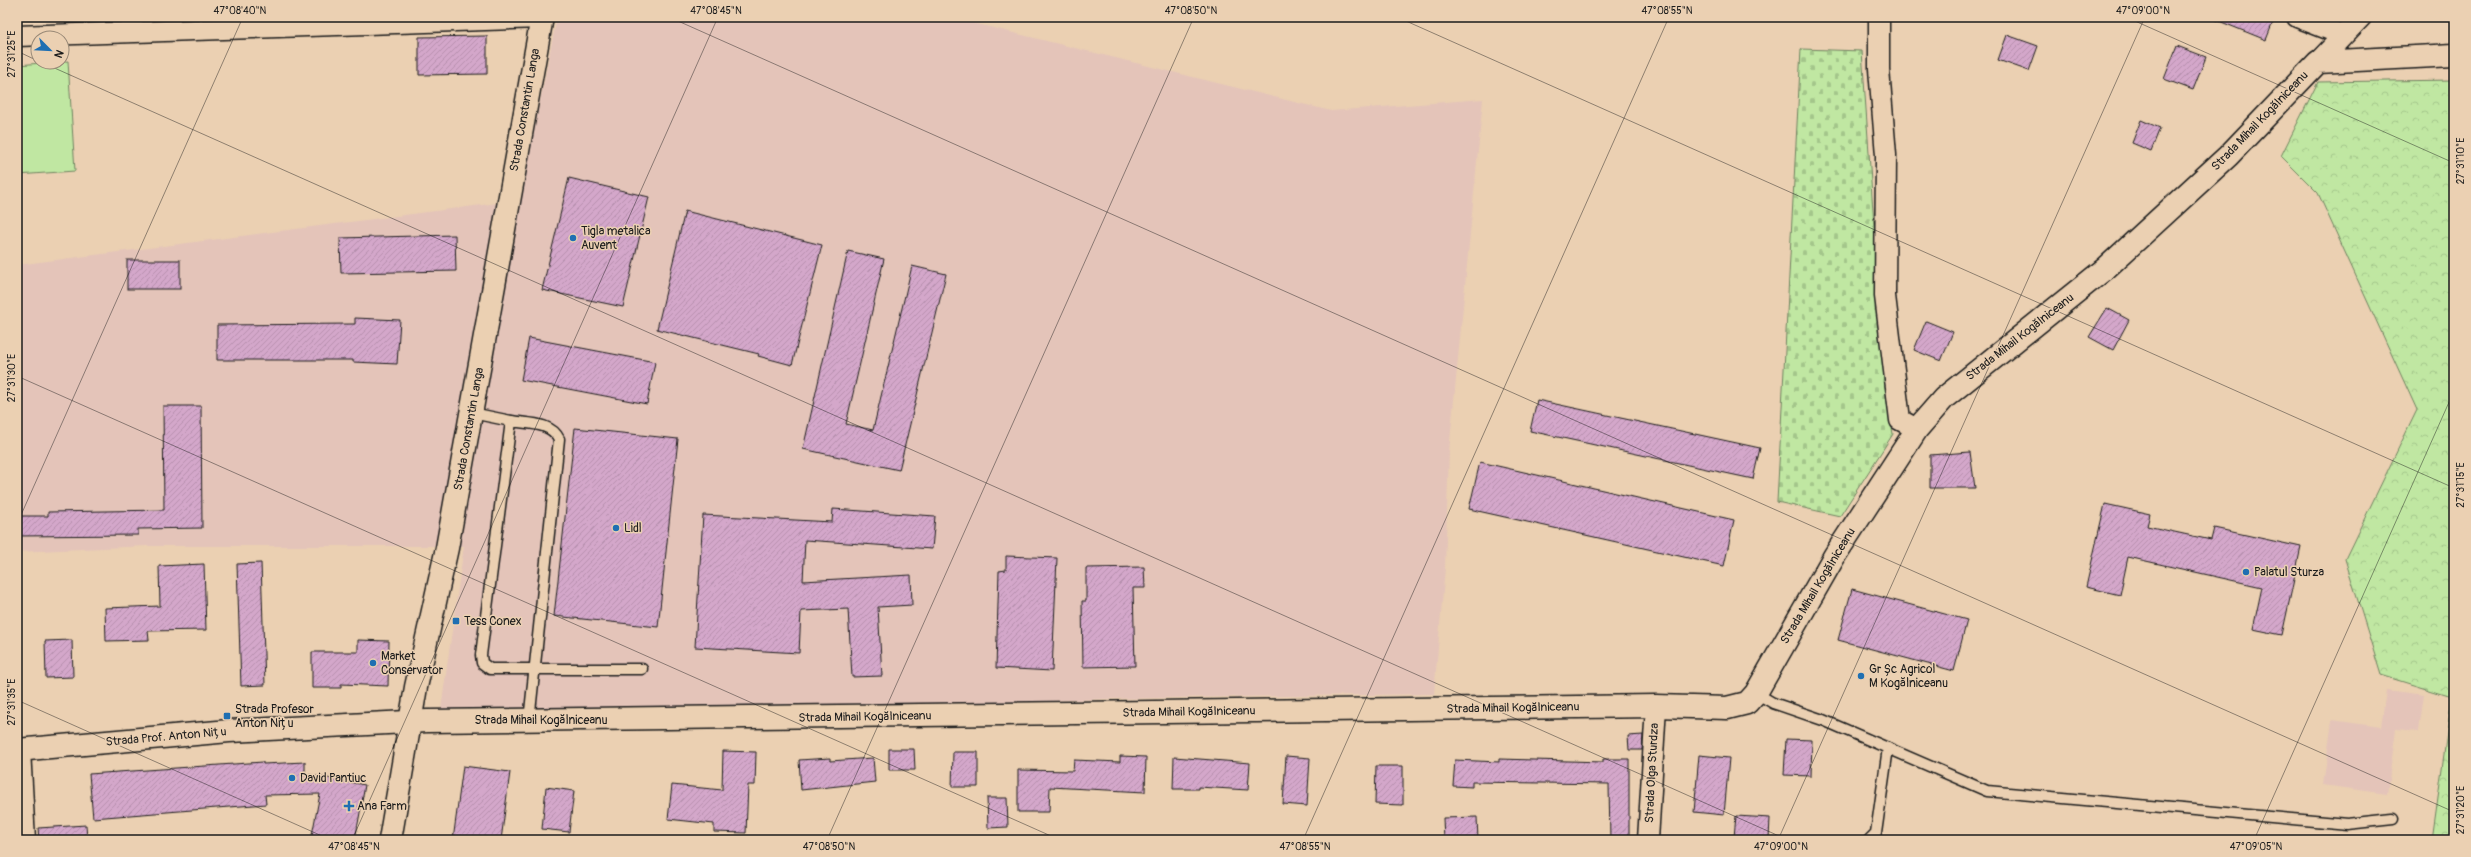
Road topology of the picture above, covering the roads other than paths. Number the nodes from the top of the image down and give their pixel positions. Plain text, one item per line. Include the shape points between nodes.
1 (542, 17) edge
2 (1879, 17) edge
3 (2297, 17) edge
4 (2361, 17) edge
5 (2344, 35) junction
6 (17, 36) edge
7 (2454, 55) edge
8 (2318, 62) junction
9 (472, 413) junction
10 (511, 421) junction
11 (1917, 429) junction
12 (535, 669) junction
13 (642, 669) dead end
14 (1756, 693) junction
15 (1656, 706) junction
16 (529, 721) junction
17 (411, 722) junction
18 (1888, 748) junction
19 (18, 750) edge
20 (2393, 819) dead end
21 (24, 840) edge
22 (390, 840) edge
23 (1648, 840) edge
24 (1869, 840) edge

1 - 6 street
1 - 9 street, Strada Constantin Langa
2 - 11 street via 1879,69 1886,155 1885,296 1900,420
3 - 5 street
4 - 5 street
5 - 8 street
7 - 8 street
8 - 11 street, Strada Mihail Kogălniceanu via 2228,156 2106,268 1944,398
9 - 10 lane
9 - 17 street, Strada Constantin Langa
10 - 12 lane via 549,427 556,432 559,439
10 - 12 lane via 481,655 482,663 490,669
11 - 14 street, Strada Mihail Kogălniceanu via 1835,555
12 - 13 lane
12 - 16 lane
14 - 15 street, Strada Mihail Kogălniceanu via 1747,703 1727,708
14 - 18 lane via 1773,703 1823,720
15 - 16 street, Strada Mihail Kogălniceanu
15 - 23 street, Strada Olga Sturdza
16 - 17 street, Strada Mihail Kogălniceanu
17 - 19 street, Strada Prof. Anton Nițu via 229,731
17 - 22 street, Strada Constantin Langa
18 - 20 lane via 1987,791 2347,824
18 - 24 lane via 1876,833
19 - 21 street

